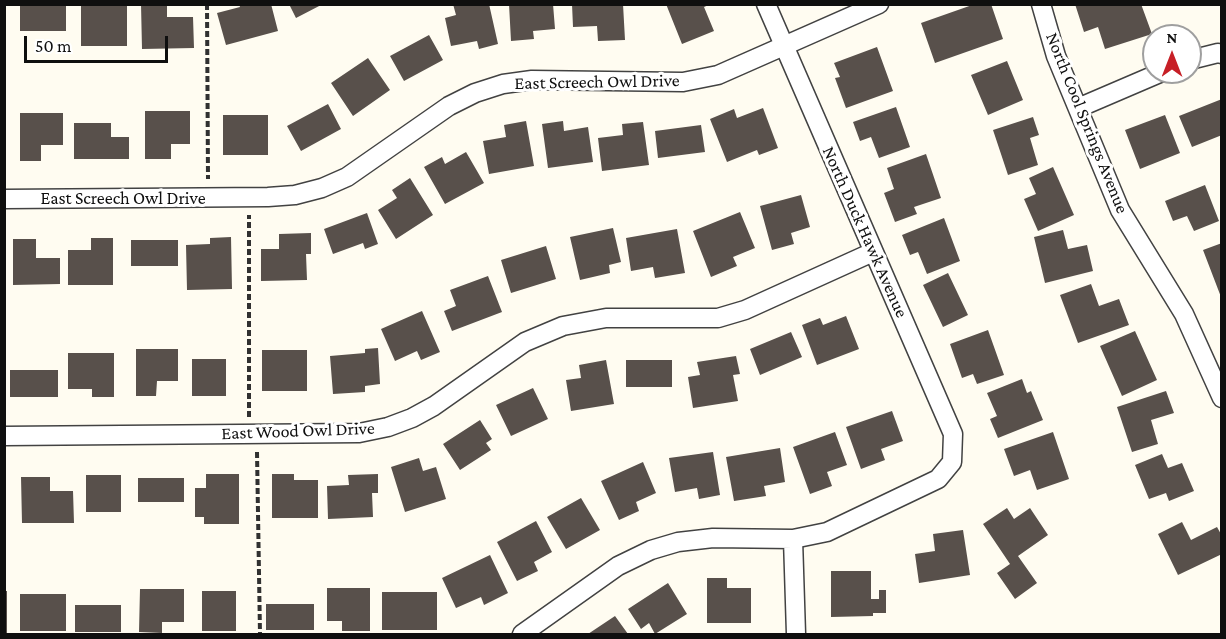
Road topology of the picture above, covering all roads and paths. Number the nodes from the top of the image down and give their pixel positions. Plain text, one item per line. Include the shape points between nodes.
1 (207, 4) edge
2 (766, 4) edge
3 (879, 4) edge
4 (1041, 4) edge
5 (784, 46) junction
6 (1221, 54) edge
7 (1202, 57) edge
8 (1142, 81) edge
9 (1078, 108) junction
10 (208, 183) dead end
11 (4, 199) edge
12 (249, 211) dead end
13 (873, 252) junction
14 (1221, 398) edge
15 (249, 418) dead end
16 (4, 436) edge
17 (258, 448) dead end
18 (793, 539) junction
19 (260, 634) edge
20 (522, 634) edge
21 (796, 634) edge

1 - 10 path
2 - 5 street, North Duck Hawk Avenue
3 - 5 street, East Screech Owl Drive
4 - 9 street, North Cool Springs Avenue via 1056,56
5 - 11 street, East Screech Owl Drive via 718,75 683,82 532,80 503,84 449,106 347,177 295,195
5 - 13 street, North Duck Hawk Avenue
6 - 7 street
8 - 9 street
9 - 14 street, North Cool Springs Avenue via 1120,210 1184,314
12 - 15 path
13 - 16 street, East Wood Owl Drive via 745,310 718,318 606,318 563,326 525,342 434,406 388,427 359,433
13 - 18 street, North Duck Hawk Avenue via 953,434 952,462 938,479 827,532
17 - 19 path
18 - 20 street via 713,538 651,550 618,566
18 - 21 street

